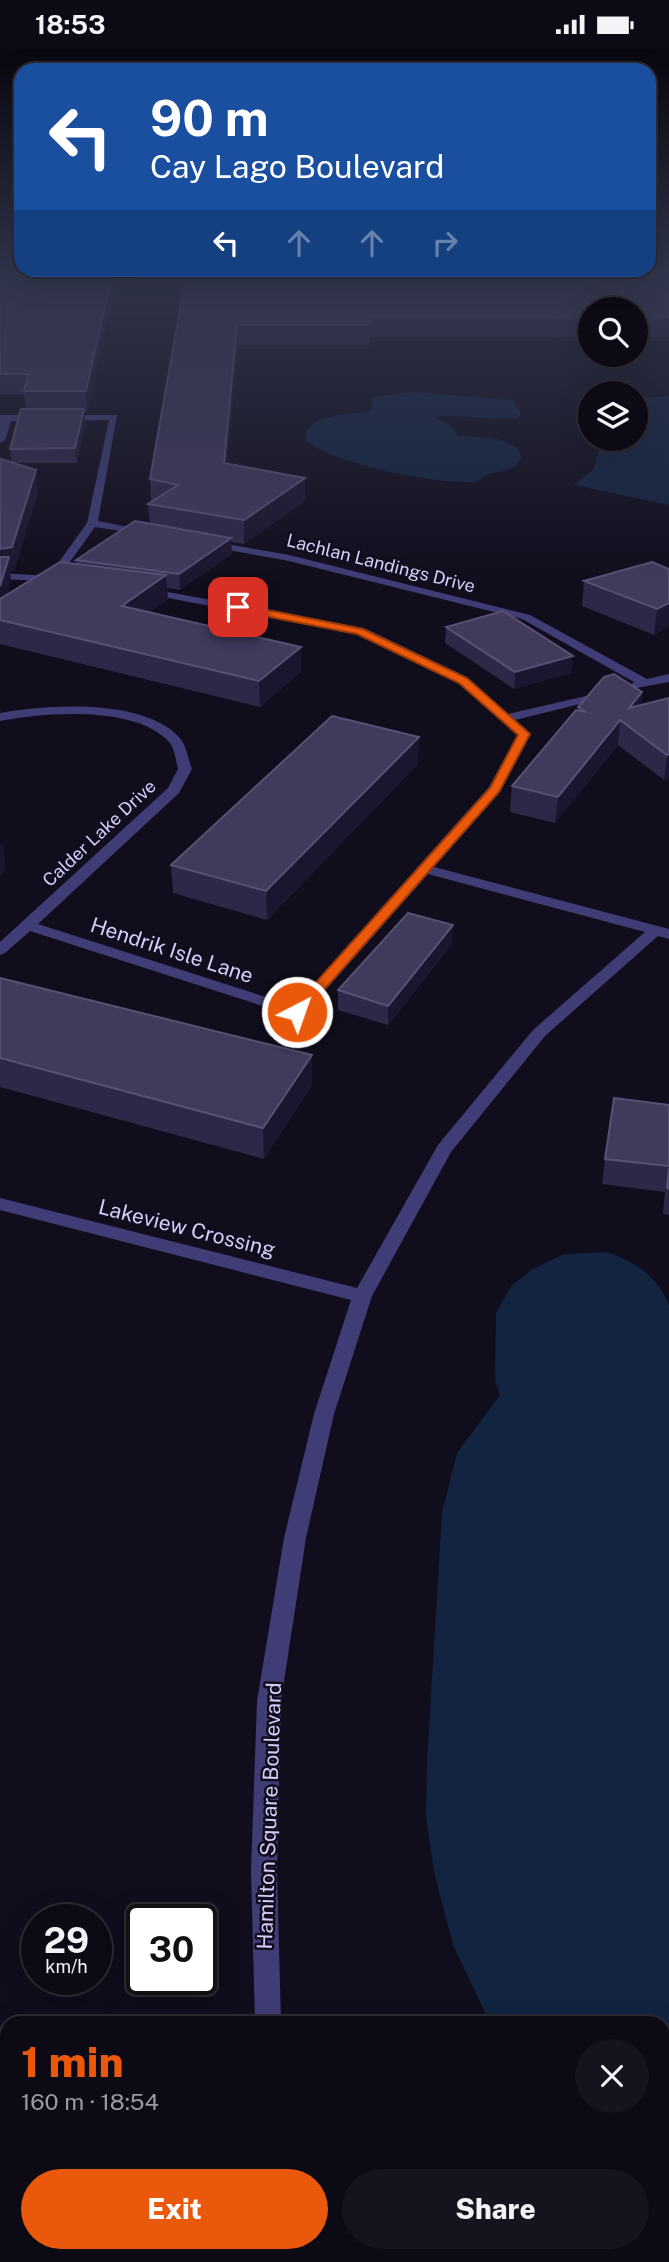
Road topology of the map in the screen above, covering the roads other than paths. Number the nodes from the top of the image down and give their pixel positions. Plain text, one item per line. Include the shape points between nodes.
1 (4, 418) edge
2 (0, 440) edge
3 (92, 523) junction
4 (158, 535) edge
5 (197, 542) edge
6 (0, 576) edge
7 (52, 579) junction
8 (77, 582) edge
9 (127, 588) edge
10 (669, 678) edge
11 (646, 684) junction
12 (0, 717) edge
13 (506, 718) junction
14 (423, 868) junction
15 (27, 925) junction
16 (665, 935) edge
17 (0, 950) edge
18 (0, 1204) edge
19 (362, 1296) junction
20 (268, 2016) edge

1 - 2 street
1 - 3 street via 114,417
3 - 4 street
3 - 7 street
5 - 11 street, Lachlan Landings Drive via 289,558 526,617
6 - 7 street
7 - 8 street
9 - 13 street via 360,631 463,680
10 - 11 street
11 - 13 street
12 - 15 street, Calder Lake Drive via 106,713 150,725 175,740 185,769 174,790
13 - 14 street, Hendrik Isle Lane via 524,734 495,789
14 - 15 street, Hendrik Isle Lane via 297,1012
14 - 16 street
15 - 17 street, Calder Lake Drive
16 - 19 street, Hamilton Square Boulevard via 539,1033 444,1149
18 - 19 street, Lakeview Crossing
19 - 20 street, Hamilton Square Boulevard via 324,1414 301,1513 269,1701 264,1871

